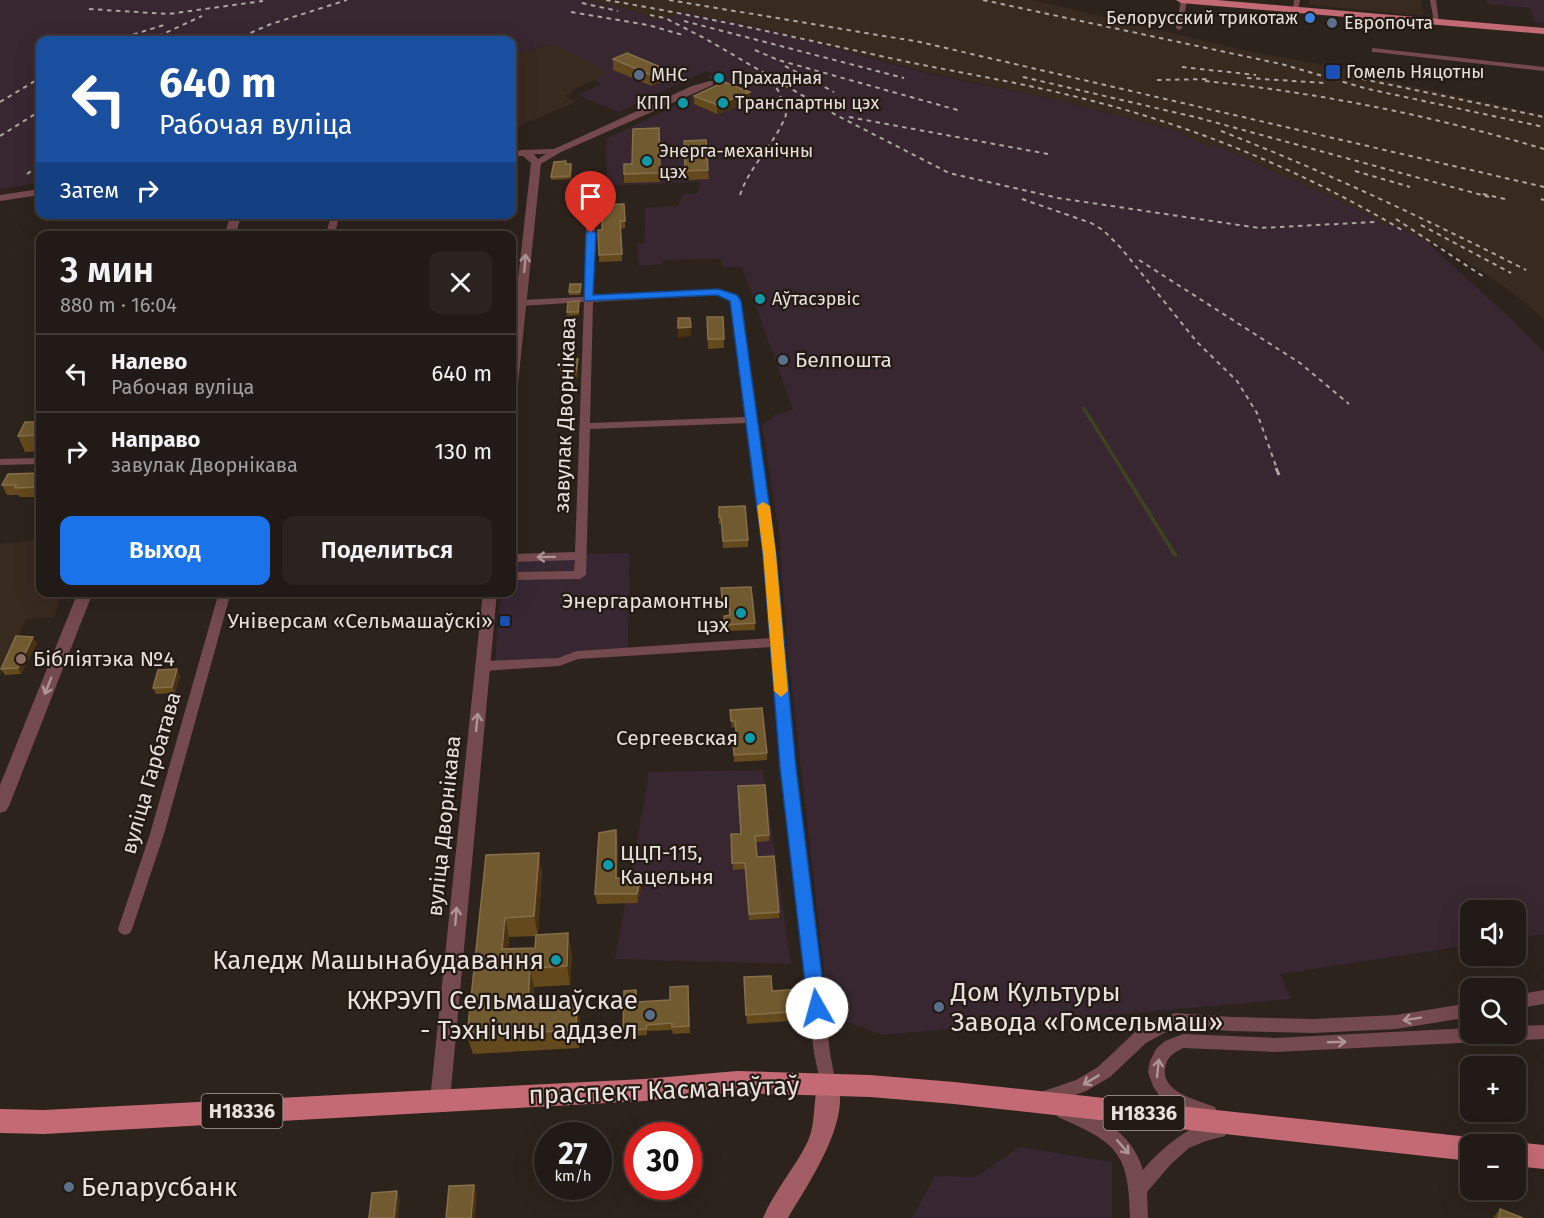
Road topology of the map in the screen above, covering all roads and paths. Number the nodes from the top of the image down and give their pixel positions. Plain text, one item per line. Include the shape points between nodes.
1 (1183, 0) edge
2 (1433, 0) edge
3 (1296, 5) edge
4 (1437, 22) junction
5 (1179, 28) dead end
6 (1544, 31) edge
7 (1375, 50) dead end
8 (1544, 69) edge
9 (710, 83) dead end
10 (558, 150) junction
11 (516, 152) edge
12 (536, 163) junction
13 (592, 185) dead end
14 (36, 193) edge
15 (0, 198) edge
16 (588, 298) junction
17 (521, 303) junction
18 (516, 348) edge
19 (752, 420) junction
20 (585, 426) junction
21 (36, 461) edge
22 (0, 462) edge
23 (580, 556) junction
24 (516, 558) edge
25 (516, 576) edge
26 (84, 597) edge
27 (224, 597) edge
28 (490, 597) edge
29 (776, 642) junction
30 (483, 666) junction
31 (0, 806) edge
32 (125, 929) dead end
33 (1544, 997) edge
34 (1526, 1000) edge
35 (1460, 1012) edge
36 (1544, 1032) edge
37 (828, 1084) junction
38 (441, 1100) junction
39 (1035, 1101) junction
40 (0, 1121) edge
41 (1253, 1125) junction
42 (1460, 1148) edge
43 (1526, 1155) edge
44 (1544, 1157) edge
45 (1140, 1187) junction
46 (775, 1218) edge
47 (1140, 1218) edge

1 - 3 main road
1 - 5 street
2 - 4 street
3 - 4 main road
4 - 6 main road
7 - 8 street
9 - 10 street
10 - 11 street
10 - 12 street
11 - 12 street via 530,156
17 -> 12 street
13 - 16 street, завулак Дворнікава
14 - 15 street
16 - 17 street
16 - 19 street via 718,292 733,297
16 - 20 street, завулак Дворнікава
17 - 18 street
19 - 20 street
19 - 29 street via 770,554
20 - 23 street, завулак Дворнікава
21 - 22 street
23 -> 24 street
23 - 25 street, завулак Дворнікава via 580,575
26 -> 31 street
27 - 32 street, вуліца Гарбатава via 157,834
28 - 30 street, вуліца Дворнікава
29 - 30 street via 577,655 559,662
29 - 37 street
38 -> 30 street, вуліца Дворнікава via 460,870
33 - 34 street
35 -> 39 street via 1396,1022 1313,1026 1175,1020 1140,1038 1104,1072 1080,1086
41 -> 36 street via 1174,1099 1157,1079 1155,1070 1164,1051 1182,1041 1275,1045
37 - 38 main road, праспект Касманаўтаў / Н18336 via 737,1082
37 - 39 main road, праспект Касманаўтаў / Н18336
37 - 46 main road via 818,1145
38 - 40 main road, праспект Касманаўтаў / Н18336 via 44,1122
39 - 41 main road, праспект Касманаўтаў / Н18336
39 -> 45 street via 1095,1125 1119,1141 1134,1160
41 - 42 main road, праспект Касманаўтаў / Н18336
41 - 45 street via 1204,1132 1177,1145
43 - 44 main road
45 - 47 street

